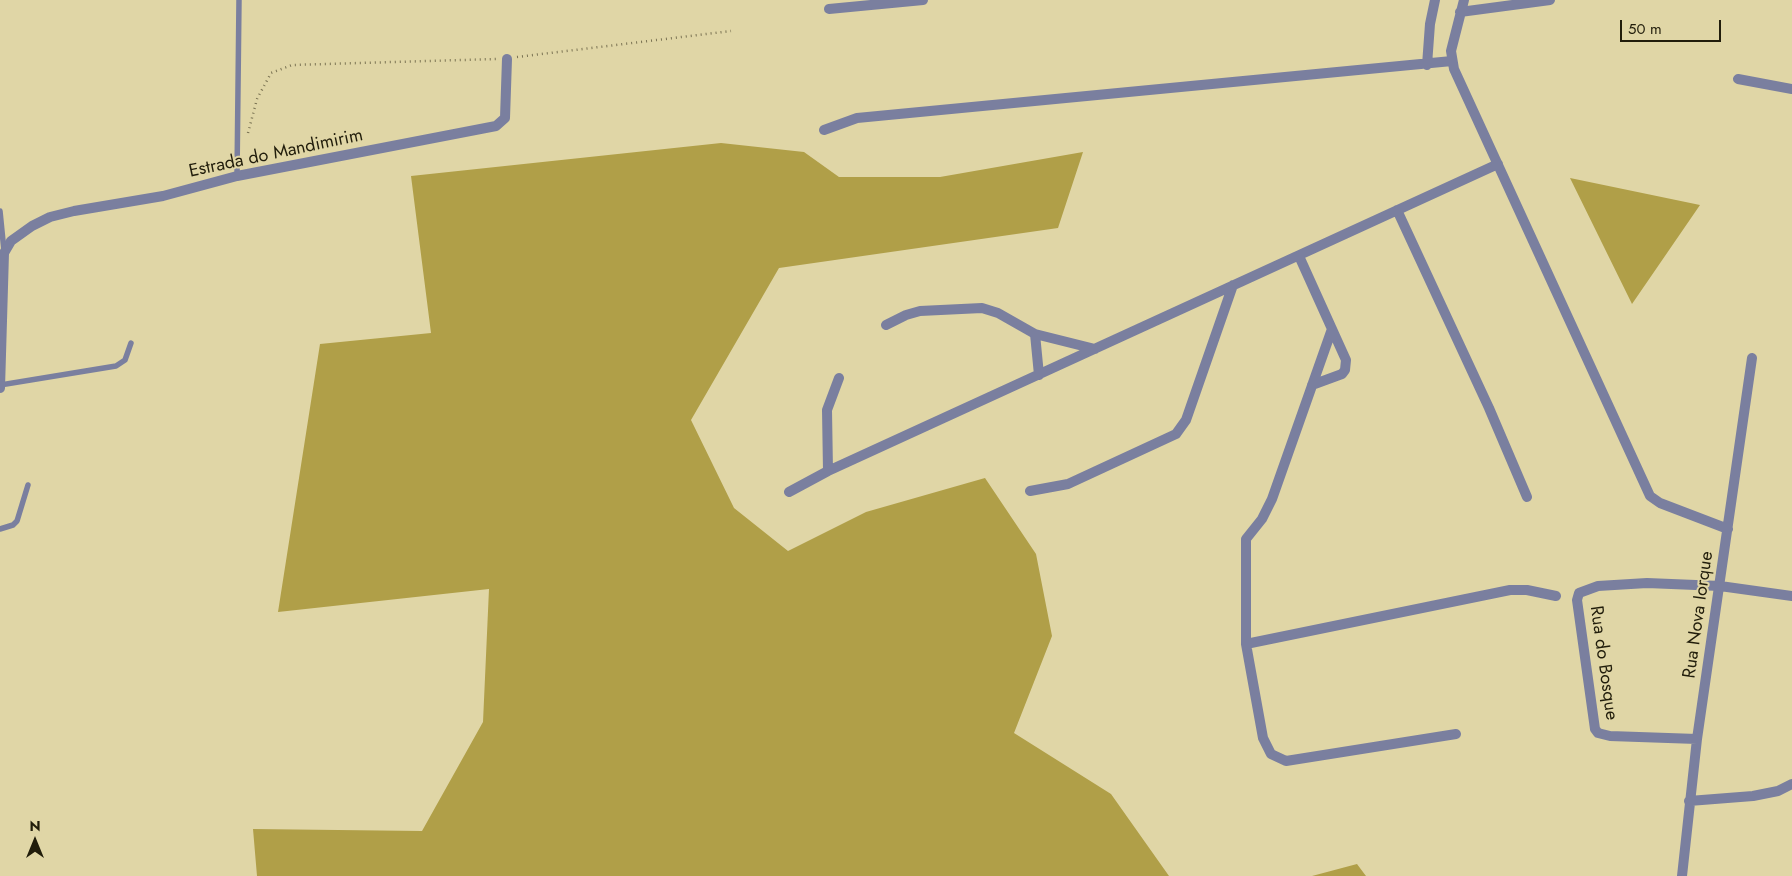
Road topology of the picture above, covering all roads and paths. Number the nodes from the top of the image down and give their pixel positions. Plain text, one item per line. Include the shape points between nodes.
1 (240, 0) edge
2 (923, 0) edge
3 (1435, 0) edge
4 (1464, 0) edge
5 (1550, 0) edge
6 (829, 9) dead end
7 (1460, 12) junction
8 (731, 30) dead end
9 (508, 59) junction
10 (1452, 61) junction
11 (1427, 65) junction
12 (1738, 79) dead end
13 (1792, 88) edge
14 (824, 130) dead end
15 (246, 142) dead end
16 (1498, 164) junction
17 (237, 176) junction
18 (1397, 210) junction
19 (0, 211) edge
20 (4, 253) junction
21 (1299, 256) junction
22 (1233, 286) junction
23 (886, 325) dead end
24 (1332, 330) junction
25 (1035, 334) junction
26 (130, 343) dead end
27 (1095, 349) junction
28 (1752, 358) dead end
29 (1039, 374) junction
30 (839, 378) dead end
31 (1312, 385) junction
32 (0, 387) edge
33 (828, 471) junction
34 (28, 485) dead end
35 (1030, 491) dead end
36 (790, 492) dead end
37 (1527, 497) dead end
38 (0, 529) edge
39 (1728, 529) junction
40 (1720, 586) junction
41 (1556, 596) dead end
42 (1792, 596) edge
43 (1246, 644) junction
44 (1456, 734) dead end
45 (1697, 739) junction
46 (1792, 784) edge
47 (1689, 801) junction
48 (1682, 876) edge

1 - 17 lane
2 - 6 street
3 - 11 street
4 - 7 street
5 - 7 street
7 - 10 street via 1453,38
8 - 9 path
9 - 15 path via 292,65 271,73 257,99
9 - 17 street, Estrada do Mandimirim via 506,112 502,122 496,126
10 - 11 street
10 - 16 street
11 - 14 street via 857,118
12 - 13 street
16 - 18 street
16 - 39 street via 1650,496 1660,503
17 - 20 street, Estrada do Mandimirim via 163,196 50,217 11,241
18 - 21 street
18 - 37 street
19 - 20 lane
20 - 32 street
21 - 22 street
21 - 24 street
22 - 27 street
22 - 35 street via 1186,420 1176,434 1068,484
23 - 25 street via 920,311 982,308
24 - 31 street
24 - 31 street via 1344,353 1345,370
25 - 27 street
25 - 29 street
26 - 32 lane via 125,360 116,366
27 - 29 street
28 - 39 street, Rua Nova Iorque
29 - 33 street
30 - 33 street via 827,410
31 - 43 street via 1272,498 1262,519 1246,539
33 - 36 street
34 - 38 lane via 17,521
39 - 40 street, Rua Nova Iorque
40 - 42 street, Rua do Bosque
40 - 45 street, Rua Nova Iorque
40 - 45 street, Rua do Bosque via 1615,584 1584,590 1578,596 1594,729 1610,736
41 - 43 street via 1510,590
43 - 44 street via 1263,738 1271,754 1286,761
45 - 47 street, Rua Nova Iorque
46 - 47 street via 1778,791 1753,796
47 - 48 street, Rua Nova Iorque

